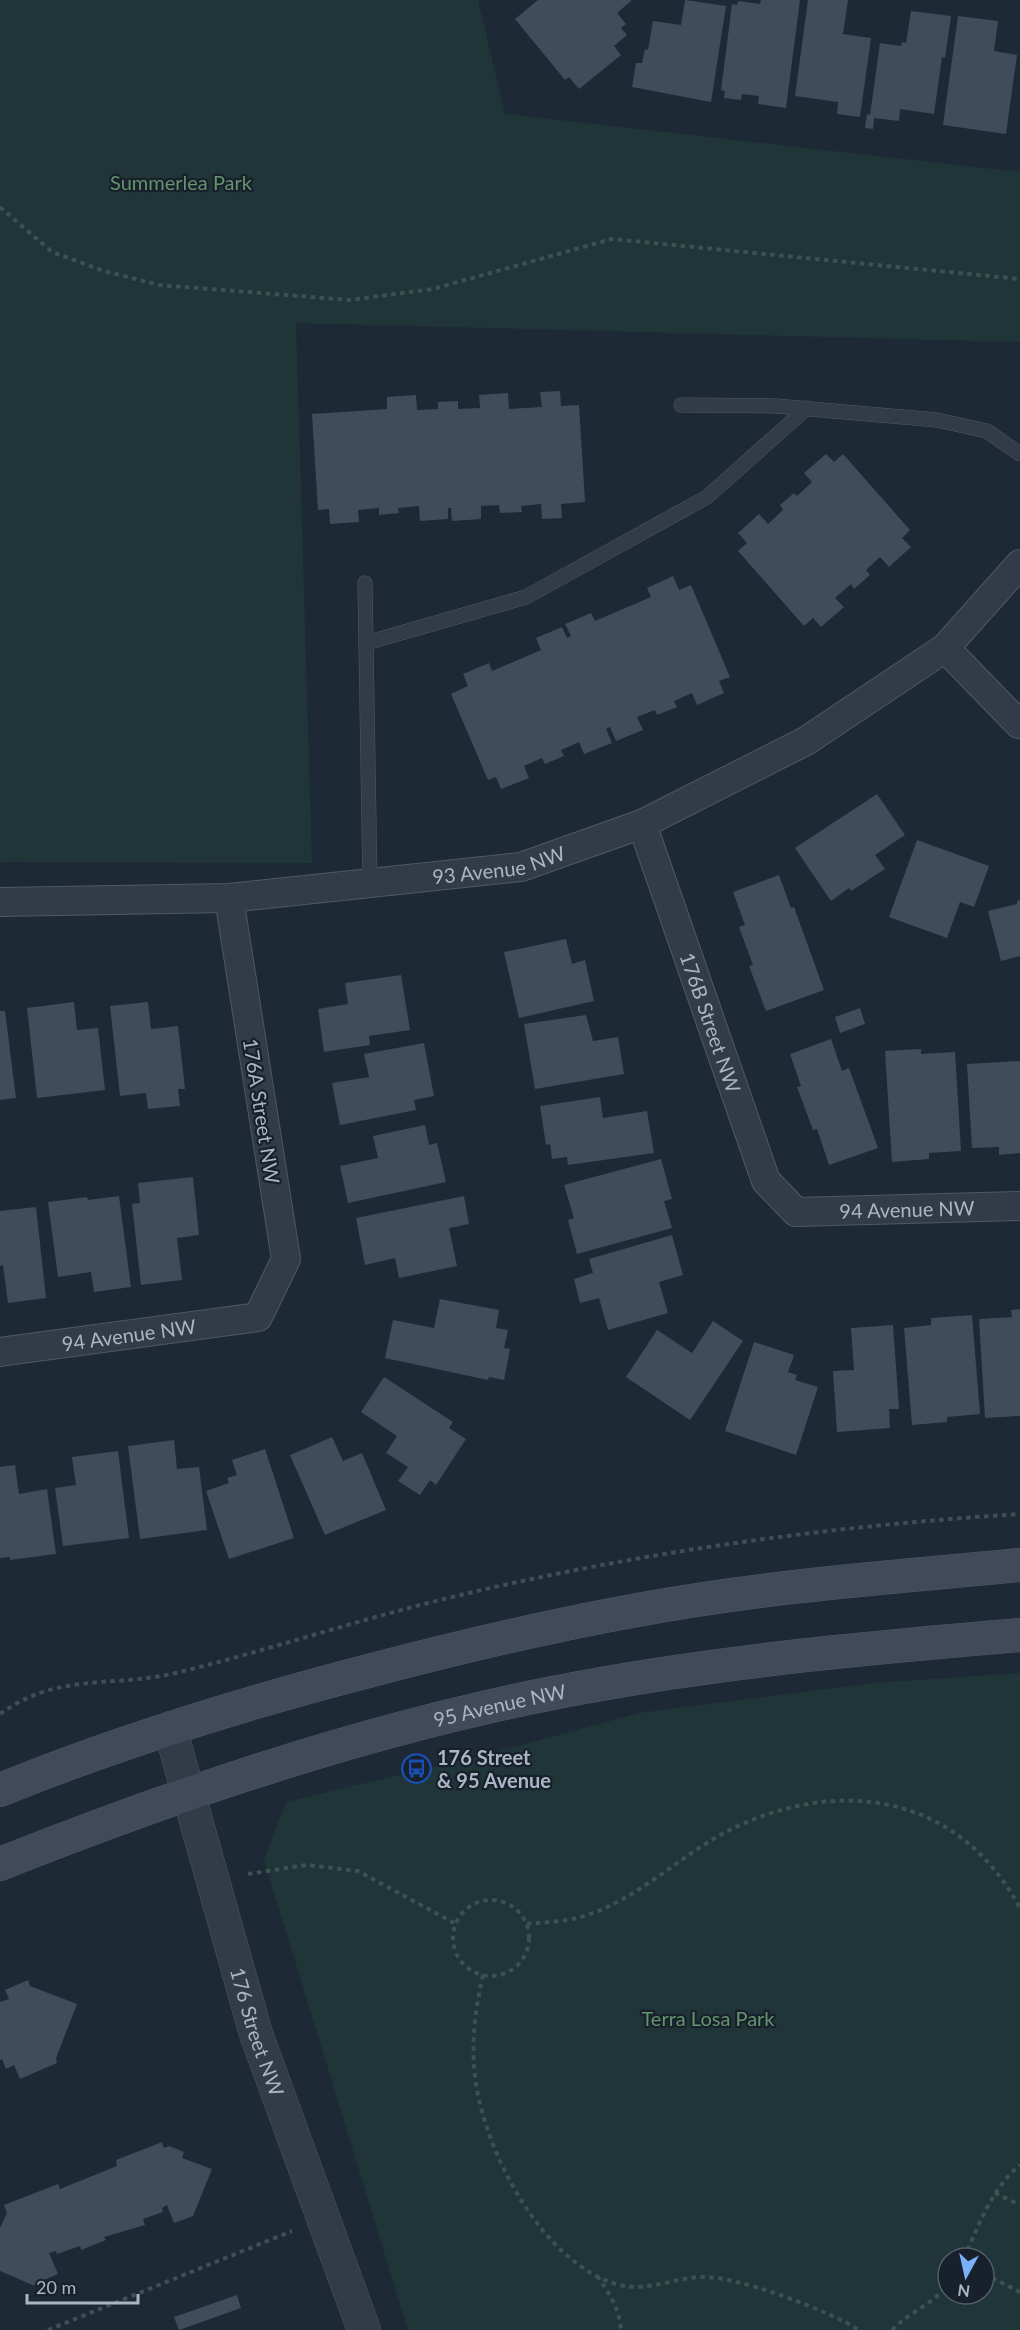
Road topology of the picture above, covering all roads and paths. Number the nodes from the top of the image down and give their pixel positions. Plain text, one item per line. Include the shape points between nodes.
1 (0, 207) edge
2 (1020, 279) edge
3 (681, 405) dead end
4 (807, 408) junction
5 (1020, 454) edge
6 (1020, 564) edge
7 (365, 582) dead end
8 (366, 643) junction
9 (945, 648) junction
10 (1018, 724) dead end
11 (642, 824) junction
12 (370, 884) junction
13 (229, 898) junction
14 (0, 902) edge
15 (1020, 1206) edge
16 (796, 1212) joint
17 (258, 1317) joint
18 (0, 1352) edge
19 (1020, 1514) edge
20 (1020, 1565) edge
21 (1020, 1635) edge
22 (0, 1713) edge
23 (170, 1728) junction
24 (0, 1790) edge
25 (187, 1794) junction
26 (0, 1864) edge
27 (212, 1880) junction
28 (1020, 1908) edge
29 (456, 1924) junction
30 (527, 1924) junction
31 (483, 1975) junction
32 (1020, 2165) edge
33 (995, 2193) junction
34 (1020, 2205) edge
35 (323, 2218) junction
36 (970, 2246) edge
37 (597, 2276) junction
38 (996, 2280) edge
39 (1020, 2292) edge
40 (936, 2297) edge
41 (48, 2330) edge
42 (364, 2330) edge
43 (621, 2330) edge
44 (859, 2330) edge
45 (892, 2330) edge

1 - 2 path via 52,252 104,271 159,285 349,300 433,289 612,239
3 - 4 lane
4 - 5 lane via 937,420 987,431
4 - 8 lane via 707,496 526,597
6 - 9 street, 93 Avenue NW
7 - 8 lane
8 - 12 lane
9 - 10 street
9 - 11 street, 93 Avenue NW via 806,741
11 - 12 street, 93 Avenue NW via 520,867
11 - 16 street, 176B Street NW via 766,1181
12 - 13 street, 93 Avenue NW
13 - 14 street, 93 Avenue NW
13 - 17 street, 176A Street NW via 286,1259
15 - 16 street, 94 Avenue NW
17 - 18 street, 94 Avenue NW
19 - 22 path via 724,1546 543,1578 435,1602 175,1673 56,1686
20 - 23 main road via 645,1608 481,1642 249,1702
21 - 25 main road, 95 Avenue NW via 841,1650 676,1672 528,1698 323,1749
23 - 24 main road
23 - 25 street, 176 Street NW
25 - 26 main road, 95 Avenue NW
25 - 27 street, 176 Street NW
27 - 29 path via 306,1866 358,1871
27 - 35 street, 176 Street NW via 256,2034
28 - 30 path via 991,1863 933,1820 903,1807 832,1800 801,1803 736,1827 601,1910 580,1918
29 - 30 path via 468,1908 491,1900 504,1901 515,1908
29 - 31 path via 455,1952 471,1971
30 - 31 path via 530,1942 518,1965 495,1977
31 - 37 path via 476,2004 474,2067 490,2135 525,2207 563,2252
32 - 33 path
33 - 34 path
33 - 36 path
35 - 41 path
35 - 42 street, 176 Street NW
37 - 43 path via 612,2296
37 - 44 path via 616,2285 638,2287 685,2278 725,2279 842,2318
38 - 39 path
40 - 45 path

